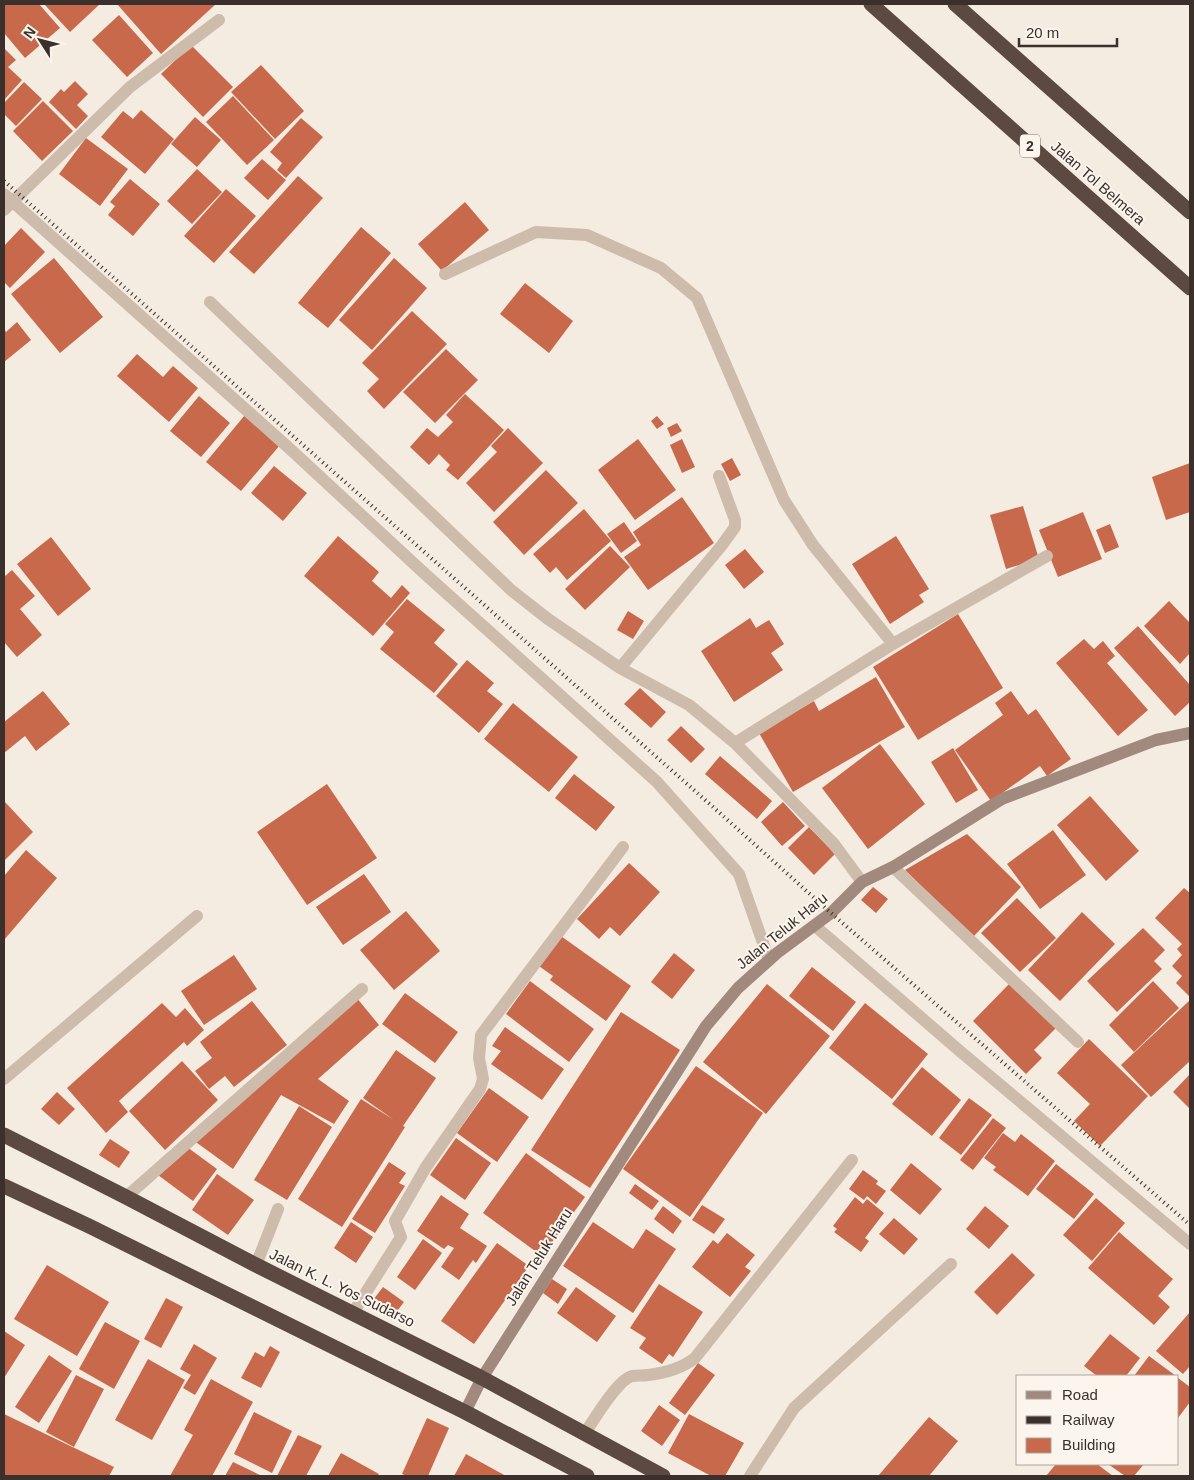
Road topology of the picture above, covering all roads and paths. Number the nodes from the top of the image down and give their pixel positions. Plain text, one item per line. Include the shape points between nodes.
1 (870, 4) edge
2 (955, 4) edge
3 (219, 20) dead end
4 (6, 202) edge
5 (1190, 212) edge
6 (445, 274) dead end
7 (1190, 288) edge
8 (210, 302) dead end
9 (719, 476) dead end
10 (1048, 556) dead end
11 (893, 644) junction
12 (620, 668) junction
13 (1190, 733) edge
14 (735, 743) junction
15 (623, 847) dead end
16 (893, 867) junction
17 (862, 882) junction
18 (197, 916) dead end
19 (815, 926) junction
20 (769, 960) junction
21 (362, 989) dead end
22 (1078, 1042) dead end
23 (4, 1079) edge
24 (4, 1135) edge
25 (852, 1160) dead end
26 (4, 1186) edge
27 (126, 1197) junction
28 (278, 1210) dead end
29 (1190, 1244) edge
30 (951, 1264) dead end
31 (256, 1265) junction
32 (353, 1313) junction
33 (482, 1378) junction
34 (465, 1412) junction
35 (585, 1434) junction
36 (655, 1474) edge
37 (587, 1476) edge
38 (750, 1476) edge

1 - 7 highway, Jalan Tol Belmera / 2
2 - 5 highway
3 - 4 street via 130,87
4 - 20 street via 289,448 657,782 739,874
6 - 11 street via 536,232 587,235 661,268 697,298 784,500 813,545
8 - 12 street via 511,590
9 - 12 street via 736,520 735,527
10 - 11 street
11 - 14 street
12 - 14 street via 689,705
13 - 16 street, Jalan Teluk Haru via 1156,740 1002,799
14 - 17 street via 834,844
15 - 32 street via 481,1035 479,1058 483,1078 480,1089 426,1167 395,1221 401,1238
16 - 17 street, Jalan Teluk Haru
16 - 22 street
17 - 19 street, Jalan Teluk Haru
18 - 23 street
19 - 20 street, Jalan Teluk Haru
19 - 29 street
20 - 33 street, Jalan Teluk Haru via 738,988 706,1026
21 - 27 street
24 - 27 highway, Jalan K. L. Yos Sudarso
25 - 35 street via 695,1358 677,1369 630,1376 614,1390
26 - 34 highway
27 - 31 highway, Jalan K. L. Yos Sudarso
28 - 31 street
30 - 38 street via 794,1408
31 - 32 highway, Jalan K. L. Yos Sudarso
32 - 33 highway, Jalan K. L. Yos Sudarso
33 - 34 street, Jalan Teluk Haru
33 - 35 highway, Jalan K. L. Yos Sudarso
34 - 37 highway
35 - 36 highway, Jalan K. L. Yos Sudarso

